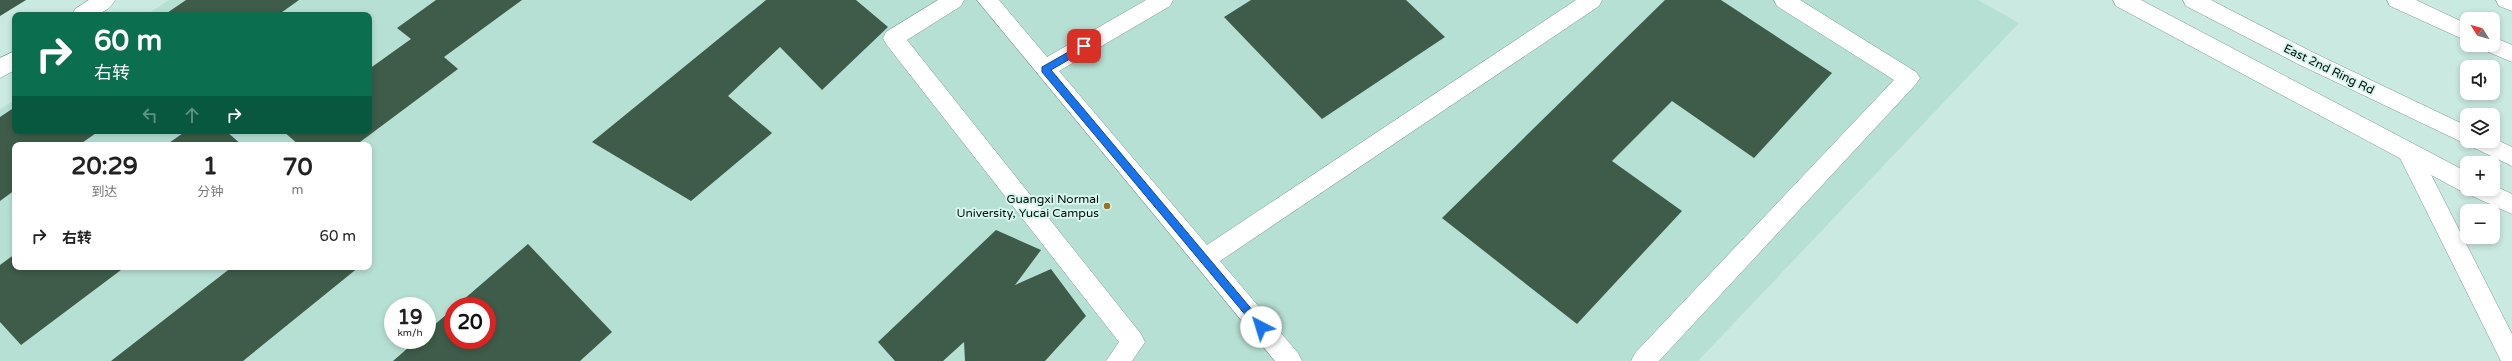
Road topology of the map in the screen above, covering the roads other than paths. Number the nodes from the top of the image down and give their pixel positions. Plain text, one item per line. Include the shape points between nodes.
1 (105, 0) edge
2 (954, 0) edge
3 (988, 0) edge
4 (1163, 0) edge
5 (1592, 0) edge
6 (1784, 0) edge
7 (2123, 0) edge
8 (2193, 0) edge
9 (2397, 0) edge
10 (2506, 0) edge
11 (2512, 3) edge
12 (87, 12) edge
13 (2460, 30) edge
14 (2500, 49) edge
15 (2512, 54) edge
16 (12, 61) edge
17 (0, 68) edge
18 (1045, 69) junction
19 (2460, 133) edge
20 (2493, 148) edge
21 (2408, 152) junction
22 (2512, 157) edge
23 (2460, 179) edge
24 (2495, 196) edge
25 (2512, 204) edge
26 (1204, 259) junction
27 (2512, 358) edge
28 (1118, 361) edge
29 (1290, 361) edge
30 (1642, 361) edge

1 - 12 main road
2 - 28 main road via 893,38 1133,342
3 - 18 main road
4 - 18 main road
5 - 26 main road
6 - 30 main road via 1909,78
7 - 21 main road
8 - 19 main road, East 2nd Ring Rd via 2305,58
9 - 13 main road
10 - 11 main road
14 - 15 main road
16 - 17 main road
18 - 26 main road
20 - 22 main road
21 - 23 main road
21 - 27 main road
24 - 25 main road
26 - 29 main road

